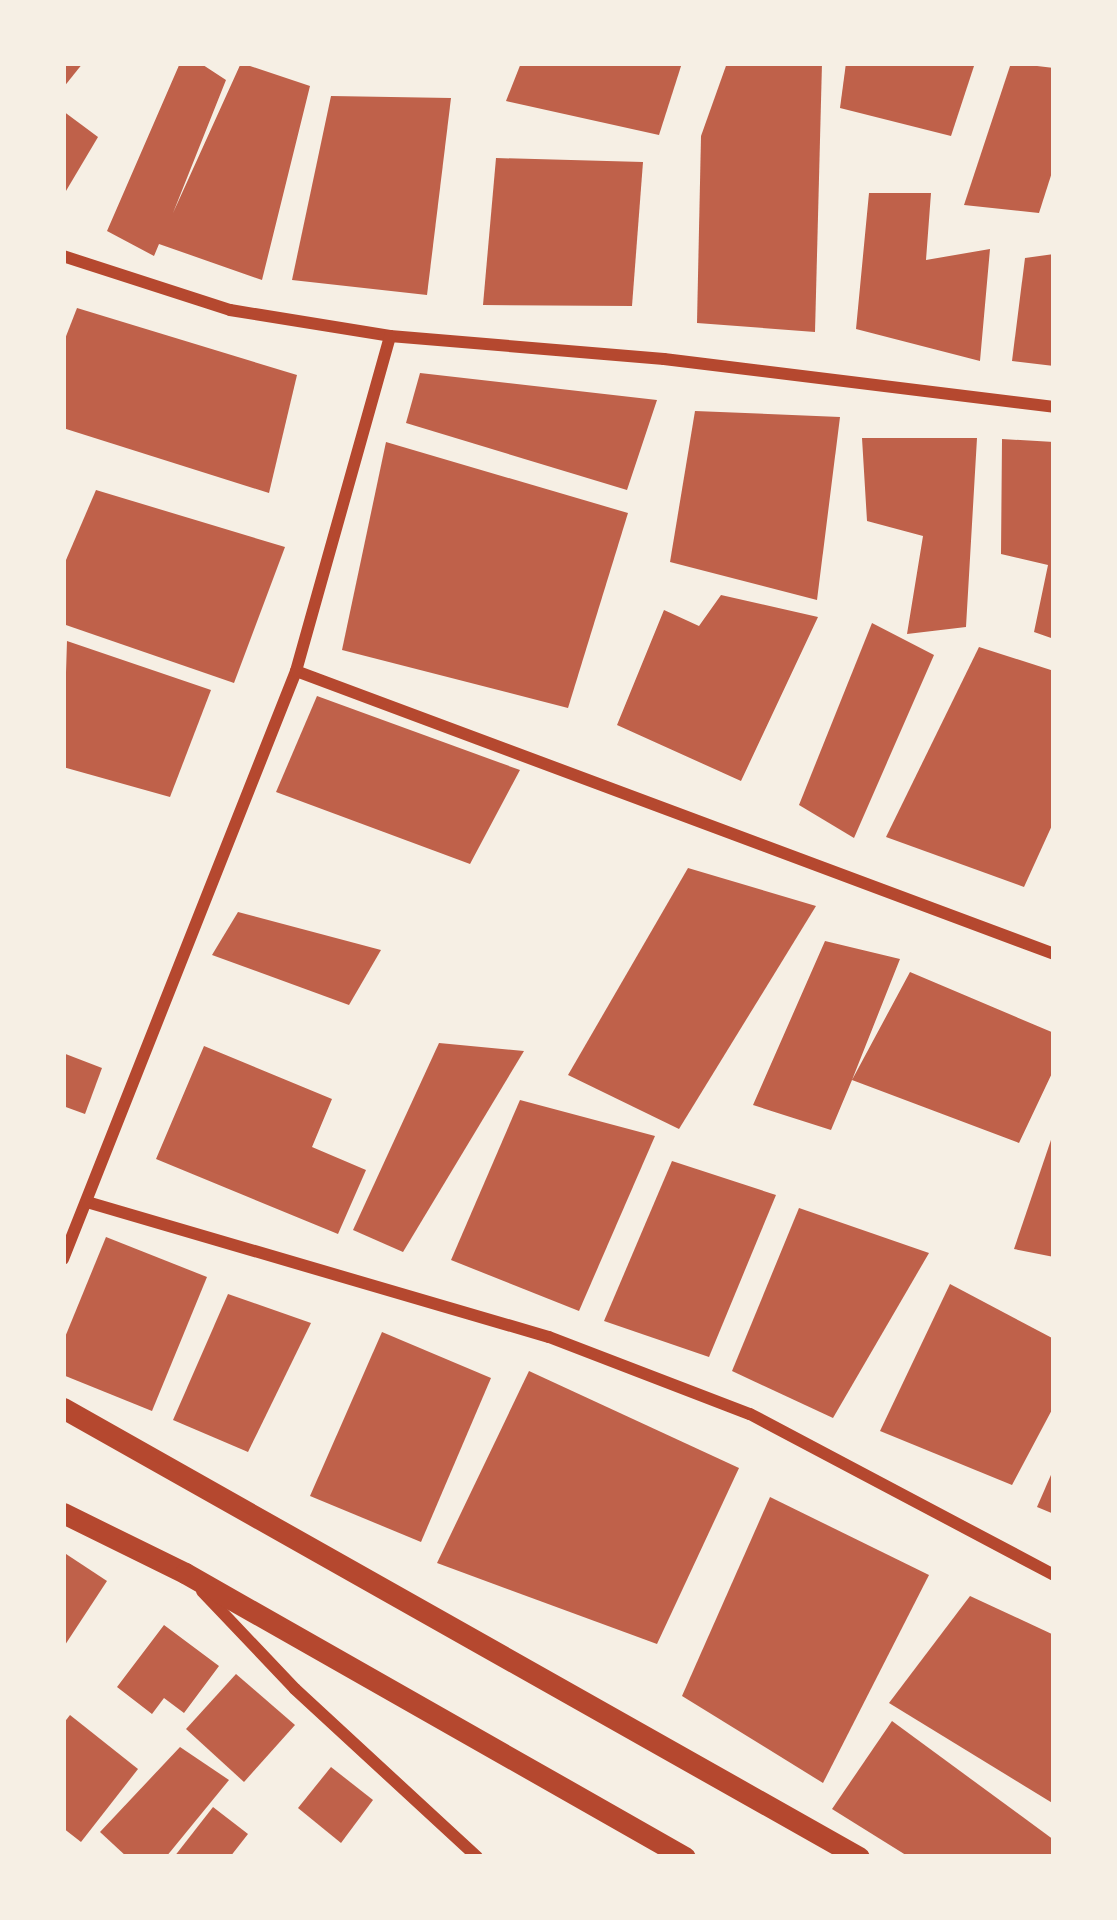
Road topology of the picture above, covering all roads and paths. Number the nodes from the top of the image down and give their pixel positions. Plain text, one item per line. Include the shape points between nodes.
1 (63, 256) edge
2 (390, 336) junction
3 (1054, 407) edge
4 (296, 671) junction
5 (1054, 954) edge
6 (86, 1202) junction
7 (63, 1259) edge
8 (63, 1408) edge
9 (63, 1514) edge
10 (185, 1573) junction
11 (1054, 1575) edge
12 (476, 1857) edge
13 (686, 1857) edge
14 (859, 1857) edge

1 - 2 street via 230,310
2 - 3 street via 664,359
2 - 4 street
4 - 5 street
4 - 6 street
6 - 7 street
6 - 11 street via 549,1337 750,1414
8 - 14 street
9 - 10 street
10 - 12 street via 295,1690
10 - 13 street

